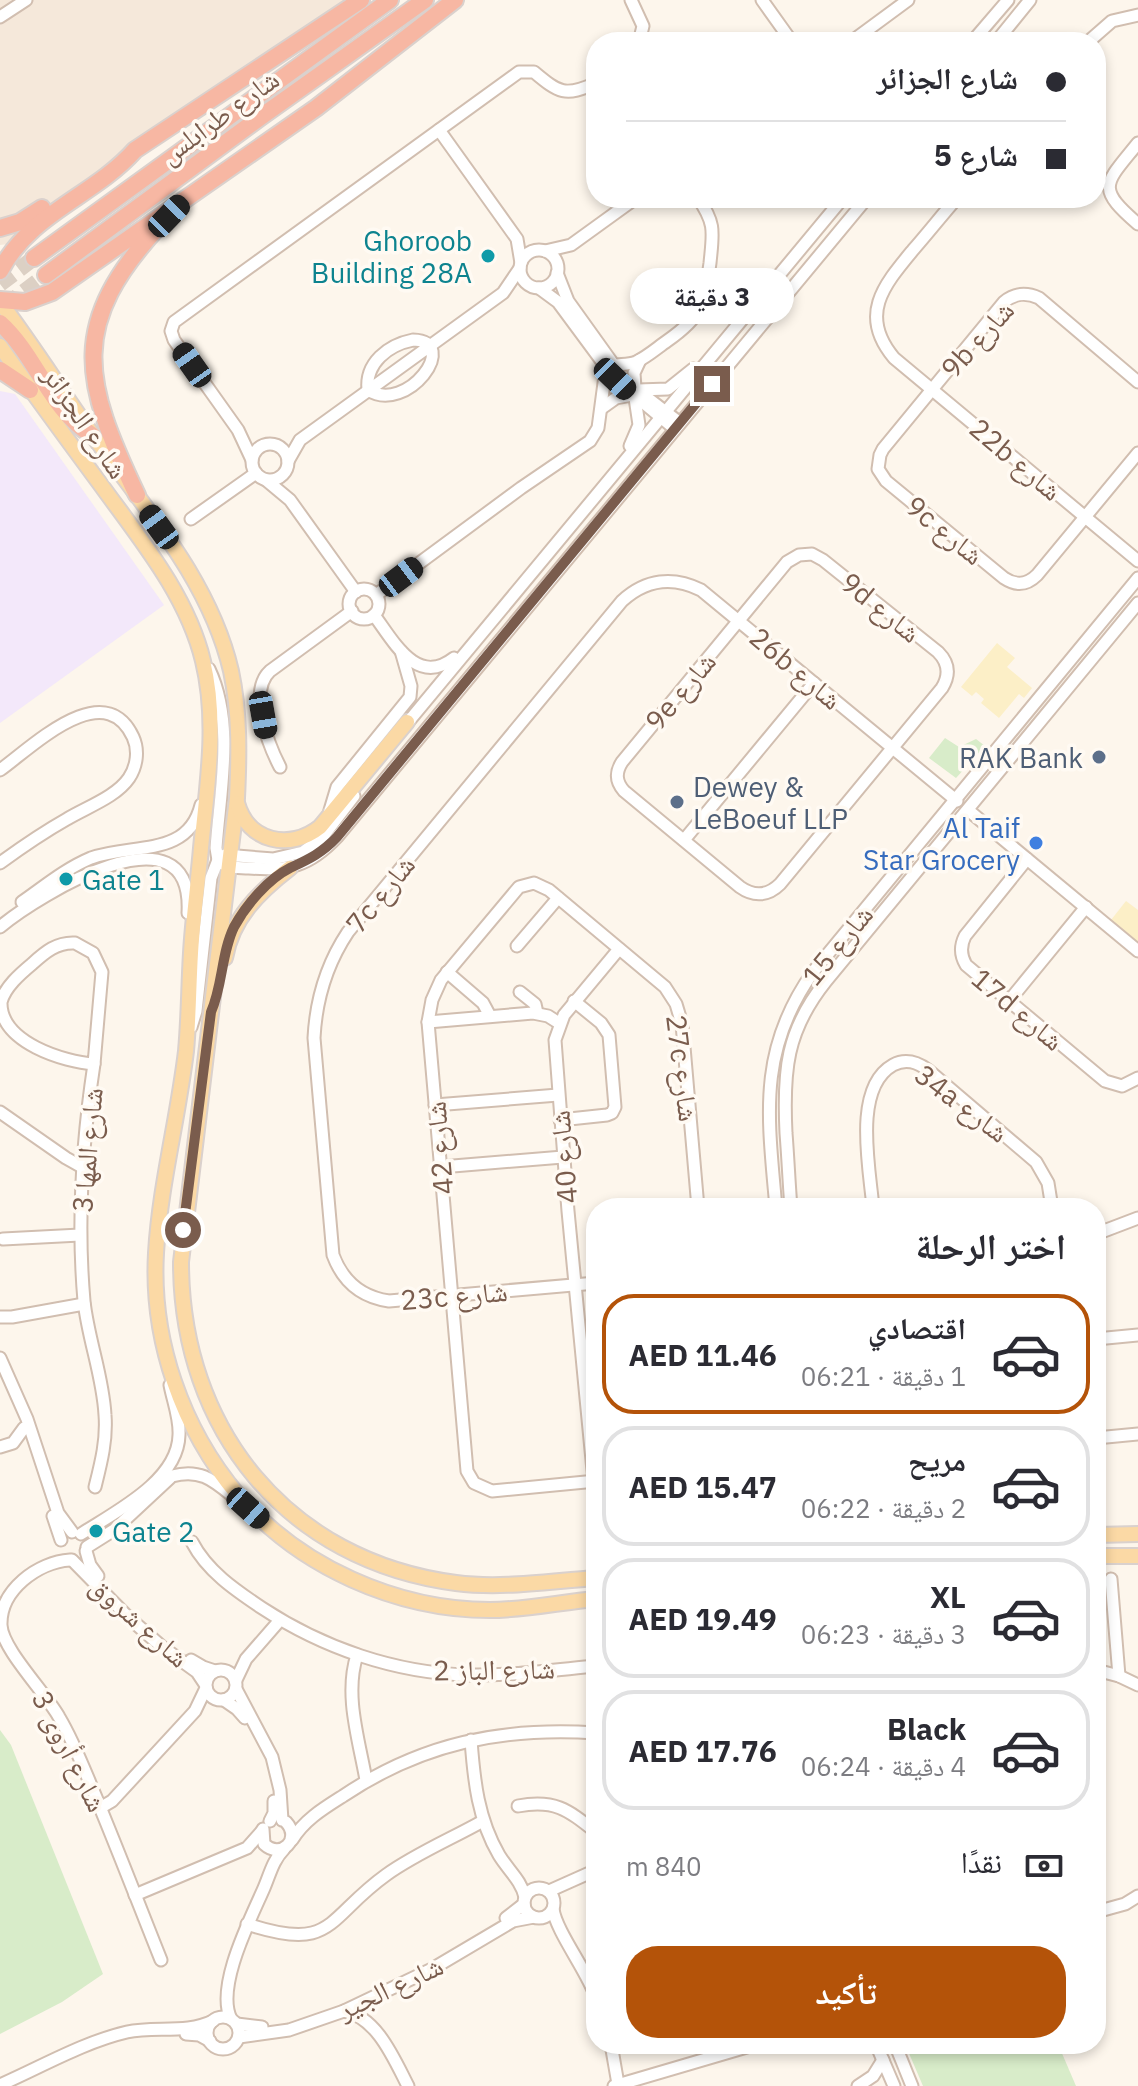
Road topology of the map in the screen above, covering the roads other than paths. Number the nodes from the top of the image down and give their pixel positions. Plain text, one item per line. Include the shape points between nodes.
1 (26, 0) edge
2 (361, 0) edge
3 (390, 0) edge
4 (425, 0) edge
5 (455, 0) edge
6 (631, 0) edge
7 (762, 0) edge
8 (908, 0) edge
9 (1008, 0) edge
10 (1030, 0) edge
11 (1138, 15) edge
12 (0, 17) edge
13 (642, 32) edge
14 (785, 32) edge
15 (865, 32) edge
16 (981, 32) edge
17 (1004, 32) edge
18 (1098, 32) edge
19 (586, 87) edge
20 (439, 130) junction
21 (1138, 143) edge
22 (135, 150) junction
23 (184, 200) junction
24 (622, 208) edge
25 (705, 208) edge
26 (835, 208) edge
27 (859, 208) edge
28 (949, 208) edge
29 (1138, 224) edge
30 (0, 228) edge
31 (517, 239) junction
32 (571, 245) junction
33 (542, 250) junction
34 (34, 258) tunnel mouth
35 (520, 266) junction
36 (557, 270) junction
37 (0, 271) edge
38 (46, 275) tunnel mouth
39 (536, 287) junction
40 (503, 293) junction
41 (0, 301) edge
42 (0, 323) edge
43 (431, 345) junction
44 (0, 346) edge
45 (641, 359) junction
46 (704, 364) junction
47 (609, 366) junction
48 (0, 370) edge
49 (1138, 382) edge
50 (931, 389) junction
51 (30, 390) junction
52 (368, 390) junction
53 (635, 392) junction
54 (602, 408) junction
55 (663, 414) junction
56 (678, 426) junction
57 (238, 430) junction
58 (92, 435) junction
59 (300, 440) junction
60 (271, 444) junction
61 (1138, 453) edge
62 (252, 460) junction
63 (288, 461) junction
64 (615, 471) junction
65 (283, 474) junction
66 (261, 477) junction
67 (137, 495) junction
68 (290, 500) junction
69 (1086, 517) junction
70 (191, 519) dead end
71 (1138, 561) edge
72 (1138, 578) edge
73 (356, 592) junction
74 (376, 595) junction
75 (622, 601) joint
76 (1138, 603) edge
77 (352, 611) junction
78 (374, 615) junction
79 (739, 621) junction
80 (469, 647) junction
81 (401, 651) junction
82 (1070, 659) junction
83 (203, 660) junction
84 (814, 683) junction
85 (1043, 717) junction
86 (407, 722) junction
87 (892, 748) junction
88 (280, 767) dead end
89 (0, 770) edge
90 (208, 786) junction
91 (237, 798) junction
92 (957, 801) junction
93 (968, 810) junction
94 (328, 817) junction
95 (684, 840) junction
96 (1027, 859) junction
97 (225, 860) junction
98 (0, 863) edge
99 (290, 868) junction
100 (55, 884) junction
101 (884, 886) junction
102 (553, 894) junction
103 (1086, 907) junction
104 (0, 919) edge
105 (0, 927) edge
106 (869, 930) junction
107 (191, 946) junction
108 (517, 946) dead end
109 (619, 949) junction
110 (1138, 951) edge
111 (447, 972) junction
112 (520, 992) dead end
113 (574, 1001) junction
114 (1009, 1001) junction
115 (211, 1012) junction
116 (537, 1013) junction
117 (490, 1016) junction
118 (428, 1022) junction
119 (559, 1023) junction
120 (187, 1036) junction
121 (94, 1064) junction
122 (1138, 1078) edge
123 (558, 1095) junction
124 (435, 1105) junction
125 (0, 1112) edge
126 (560, 1120) junction
127 (563, 1157) junction
128 (772, 1162) junction
129 (82, 1167) junction
130 (441, 1167) junction
131 (697, 1198) edge
132 (775, 1198) edge
133 (790, 1198) edge
134 (791, 1198) edge
135 (872, 1198) edge
136 (1050, 1198) edge
137 (1138, 1218) edge
138 (1106, 1230) edge
139 (80, 1235) junction
140 (3, 1239) dead end
141 (333, 1255) joint
142 (586, 1284) edge
143 (575, 1285) junction
144 (451, 1296) junction
145 (84, 1304) junction
146 (6, 1317) edge
147 (0, 1323) edge
148 (1138, 1335) edge
149 (1106, 1338) edge
150 (0, 1358) edge
151 (169, 1368) junction
152 (0, 1373) edge
153 (586, 1393) edge
154 (24, 1428) junction
155 (1138, 1434) edge
156 (1106, 1437) edge
157 (13, 1443) junction
158 (0, 1447) edge
159 (31, 1450) junction
160 (586, 1482) edge
161 (95, 1487) dead end
162 (248, 1508) junction
163 (105, 1518) junction
164 (114, 1530) junction
165 (76, 1533) junction
166 (1138, 1534) edge
167 (1106, 1535) edge
168 (60, 1542) junction
169 (192, 1542) dead end
170 (87, 1549) junction
171 (1106, 1556) edge
172 (1138, 1556) edge
173 (71, 1560) junction
174 (49, 1563) junction
175 (586, 1579) edge
176 (1111, 1579) dead end
177 (586, 1600) edge
178 (280, 1620) junction
179 (357, 1655) junction
180 (246, 1659) junction
181 (586, 1667) edge
182 (219, 1670) junction
183 (1106, 1673) edge
184 (1119, 1676) junction
185 (236, 1684) junction
186 (1138, 1685) edge
187 (206, 1686) junction
188 (220, 1700) junction
189 (195, 1711) junction
190 (586, 1732) edge
191 (471, 1740) junction
192 (366, 1780) junction
193 (518, 1806) dead end
194 (100, 1808) junction
195 (306, 1821) junction
196 (483, 1821) junction
197 (275, 1824) junction
198 (586, 1825) edge
199 (280, 1847) junction
200 (247, 1848) junction
201 (517, 1879) junction
202 (586, 1879) edge
203 (135, 1895) junction
204 (1138, 1896) edge
205 (548, 1897) junction
206 (525, 1901) junction
207 (1106, 1909) edge
208 (537, 1918) junction
209 (247, 1924) junction
210 (560, 1929) junction
211 (161, 1960) dead end
212 (586, 1974) edge
213 (375, 1997) junction
214 (344, 2011) junction
215 (214, 2020) junction
216 (234, 2022) junction
217 (371, 2024) junction
218 (239, 2037) junction
219 (210, 2041) junction
220 (612, 2054) edge
221 (723, 2054) edge
222 (880, 2054) edge
223 (899, 2054) edge
224 (883, 2060) junction
225 (904, 2068) junction
226 (891, 2082) edge
227 (22, 2084) edge
228 (862, 2084) edge
229 (0, 2085) edge
230 (616, 2085) edge
231 (408, 2086) edge
232 (912, 2086) edge

1 - 12 street
2 - 22 highway
3 - 34 highway, شارع طرابلس
4 - 38 highway, شارع طرابلس
5 - 23 highway via 316,108
6 - 13 street
7 - 14 street
8 - 15 street
9 - 16 street
10 - 17 street
11 - 18 street via 1112,21
19 - 20 street via 561,92 534,72 522,71
20 - 31 street
20 - 57 street via 174,322 174,340
21 - 29 street via 1109,186 1112,200
22 - 30 highway via 29,217
22 - 37 highway via 28,231
23 - 41 highway via 44,297
23 - 67 highway via 126,263 106,299 96,333 96,391 107,430
24 - 32 street
25 - 45 street via 714,228 702,308 690,325
26 - 46 street
27 - 56 street
28 - 50 street, 22b شارع via 889,279 877,309 878,330 894,358
31 - 33 street
31 - 35 street
32 - 33 street
32 - 36 street
33 - 35 street via 530,252
33 - 36 street via 554,257
35 - 39 street via 523,280
35 - 40 street
36 - 39 street via 548,285
36 - 47 street via 568,301
39 - 40 street
39 - 47 street via 558,302
40 - 43 street
41 - 58 main road, شارع الجزائر
42 - 58 highway via 68,415
43 - 52 street
43 - 52 street via 413,340 387,349 370,372
43 - 52 street via 431,364 412,386 390,395
44 - 51 main road, شارع الجزائر
45 - 47 street
45 - 53 street via 634,373
46 - 53 street via 668,389
46 - 55 street
47 - 53 street
47 - 54 street
48 - 51 highway
49 - 50 street, 9b شارع via 1039,298 1025,294 1004,302
50 - 69 street, 22b شارع
50 - 69 street, 9c شارع via 883,449 878,469 944,530 1004,578 1025,584
51 - 83 main road, شارع الجزائر via 151,555 183,609
52 - 59 street
53 - 54 street
53 - 55 street
53 - 64 street via 639,425
54 - 74 street via 596,433 586,445
55 - 56 street
55 - 64 street
56 - 99 street via 337,837
57 - 60 street
57 - 62 street
58 - 67 main road, شارع الجزائر
59 - 60 street
59 - 63 street
60 - 62 street via 258,449
60 - 63 street via 284,451
61 - 69 street
62 - 66 street
63 - 65 street
64 - 80 street
65 - 66 street
65 - 68 street
66 - 68 street
66 - 70 street
67 - 91 main road, شارع الجزائر via 195,582 226,651 238,725
68 - 73 street
69 - 71 street, 22b شارع
72 - 82 street, شارع 15
73 - 74 street via 367,589
73 - 77 street via 350,601
74 - 78 street
75 - 79 street, 26b شارع via 654,582 678,581 701,590
75 - 141 street, 7c شارع via 348,932 330,964 314,1038
76 - 85 street, شارع 15
77 - 78 street via 365,619
77 - 88 street via 262,681 267,736
78 - 81 street
79 - 84 street, 26b شارع
79 - 87 street, 9d شارع via 787,562 812,554 938,652 948,669 946,683
79 - 95 street, 9e شارع via 617,774 620,787
80 - 81 street via 431,669
80 - 86 street
81 - 94 street via 410,697 337,787
82 - 85 street via 1075,666 1045,704
82 - 92 street, شارع 15
83 - 90 main road, شارع الجزائر via 210,717
83 - 97 street via 221,709 216,848
84 - 87 street, 26b شارع
84 - 95 street
85 - 93 street, شارع 15
86 - 94 main road
86 - 97 street via 312,846 293,856
87 - 92 street, 26b شارع
87 - 95 street via 775,889 753,894
89 - 98 street via 69,720 91,712 114,716 135,743 135,766 122,786
90 - 100 street via 196,821 174,842 101,855
90 - 107 main road, شارع الجزائر
91 - 94 main road via 252,829 280,841 311,834
91 - 97 main road, شارع الجزائر
92 - 101 street, شارع 15
93 - 96 street
93 - 106 street, شارع 15
96 - 103 street
96 - 114 street, 17d شارع via 961,947 966,965
97 - 99 street
97 - 115 main road, شارع الجزائر
97 - 120 street via 211,878 196,1011
99 - 115 main road via 260,893 234,929
100 - 104 street
100 - 105 street
100 - 107 street via 145,859 167,863 187,886
101 - 106 street via 861,922
101 - 128 street, شارع 15 via 813,972 786,1016 769,1097
102 - 108 street
102 - 109 street, 27c شارع
102 - 111 street, شارع 42 via 534,883 519,887
103 - 110 street
103 - 114 street
106 - 134 street, شارع 15 via 796,1026 784,1097
107 - 120 main road, شارع الجزائر
109 - 113 street
109 - 131 street, 27c شارع via 665,987 680,1014
111 - 117 street via 483,1003
111 - 118 street, شارع 42 via 432,1000
112 - 116 street via 535,1004
113 - 119 street
113 - 126 street via 609,1035 615,1107 607,1115
114 - 122 street, 17d شارع via 1110,1084 1128,1085
115 - 175 main road, شارع الجزائر via 183,1230 181,1295 197,1376 236,1452 267,1491 300,1519 389,1568 474,1585
116 - 117 street
116 - 119 street
117 - 118 street
118 - 124 street, شارع 42
119 - 123 street, شارع 40
120 - 151 main road, شارع الجزائر via 156,1255 157,1307
121 - 121 street, شارع المها 3 via 101,965 82,945 60,944 8,988 0,1006 2,1019 32,1048
121 - 129 street, شارع المها 3
123 - 124 street
123 - 126 street, شارع 40
124 - 130 street, شارع 42
125 - 129 street
126 - 127 street, شارع 40
127 - 130 street
127 - 143 street, شارع 40
128 - 132 street, شارع 15
128 - 133 street via 782,1162
129 - 139 street, شارع المها 3
130 - 144 street, شارع 42
135 - 136 street, 34a شارع via 866,1118 875,1085 889,1068 905,1061 921,1065 1036,1162
137 - 138 street
139 - 140 street, شارع المها 3
139 - 145 street, شارع المها 3
141 - 144 street, 23c شارع via 351,1285 371,1297 389,1301
142 - 143 street, 23c شارع
143 - 144 street, 23c شارع
143 - 153 street, شارع 40
144 - 160 street, شارع 42 via 467,1471 474,1483 492,1491
145 - 146 street
145 - 161 street, شارع المها 3 via 105,1417
146 - 147 street
148 - 149 street
150 - 165 street via 34,1437 58,1513
151 - 162 main road, شارع الجزائر via 201,1442
151 - 163 street via 179,1426 176,1454 160,1478
152 - 154 street
154 - 157 street
154 - 159 street
155 - 156 street
157 - 158 street
157 - 159 street
159 - 168 street
162 - 164 street via 212,1479 182,1474 164,1482
162 - 177 main road, شارع الجزائر via 310,1557 404,1599 488,1610
163 - 164 street
163 - 165 street
164 - 170 street
165 - 168 street
165 - 170 street via 86,1540
166 - 167 main road
168 - 173 street via 60,1553
168 - 174 street, شارع أروى 3
169 - 178 street, شارع الباز 2 via 216,1574
170 - 173 street
170 - 182 street, شارع شروق via 95,1573 145,1624 188,1658
171 - 172 main road
173 - 174 street, شارع أروى 3
173 - 187 street, شارع شروق via 134,1623 197,1672
174 - 194 street, شارع أروى 3 via 7,1599 2,1635 61,1720
176 - 184 street
178 - 179 street, شارع الباز 2
178 - 180 street
179 - 181 street, شارع الباز 2 via 411,1669 466,1675
179 - 192 street via 352,1698
180 - 182 street
180 - 185 street
182 - 185 street via 231,1673
182 - 187 street
183 - 184 street
184 - 186 street
185 - 188 street via 232,1696
185 - 197 street via 272,1757 280,1790
187 - 188 street via 209,1695
187 - 189 street
188 - 189 street
188 - 197 street via 240,1712 264,1754
189 - 194 street
190 - 191 street via 538,1730
191 - 192 street
191 - 196 street
192 - 195 street
193 - 198 street via 559,1806
194 - 203 street, شارع أروى 3
195 - 197 street
195 - 199 street
196 - 201 street
196 - 209 street via 387,1875 324,1929 283,1934
197 - 199 street via 264,1844
197 - 199 street via 293,1832
197 - 200 street
199 - 200 street
199 - 209 street
199 - 215 street via 235,1937
200 - 203 street
201 - 205 street
201 - 206 street
202 - 205 street
203 - 211 street, شارع أروى 3
204 - 207 street
205 - 206 street, شارع الجير
205 - 208 street, شارع الجير via 549,1915
205 - 210 street
206 - 208 street via 526,1910
206 - 216 street, شارع الجير via 445,1955 321,2012 279,2026
208 - 210 street
208 - 213 street, شارع الجير via 513,1921
209 - 216 street via 229,1990 227,2006
210 - 212 street
213 - 214 street, شارع الجير
213 - 217 street
214 - 217 street
214 - 218 street, شارع الجير via 289,2030
215 - 216 street
215 - 219 street
215 - 229 street via 196,2027 116,2035
216 - 218 street
217 - 231 street
218 - 219 street via 225,2049
219 - 227 street via 195,2034 127,2039
220 - 230 street
221 - 230 street
222 - 224 street
223 - 225 street
224 - 226 street
224 - 228 street
225 - 226 street
225 - 232 street
226 - 228 street

